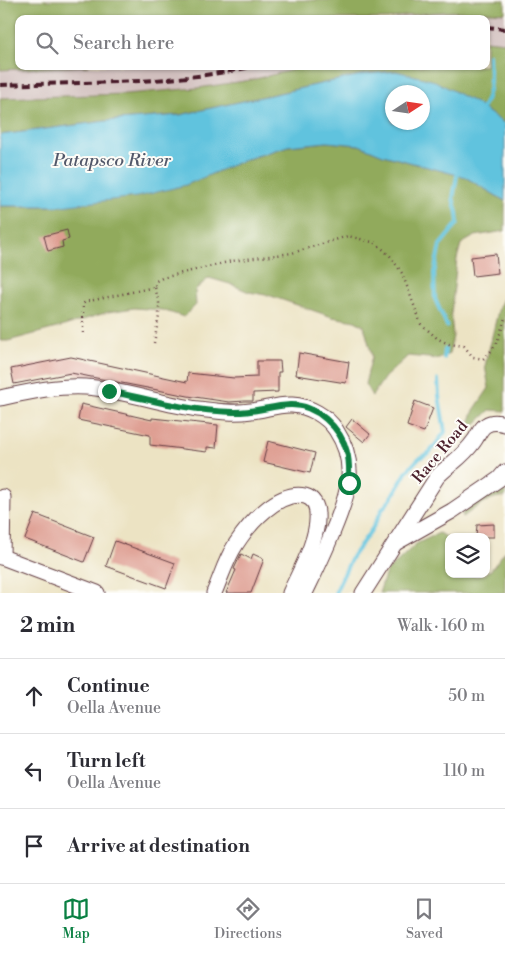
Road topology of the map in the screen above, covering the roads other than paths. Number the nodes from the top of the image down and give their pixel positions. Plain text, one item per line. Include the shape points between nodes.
1 (0, 398) edge
2 (505, 424) edge
3 (505, 472) edge
4 (3, 497) dead end
5 (394, 544) junction
6 (1, 557) edge
7 (97, 593) edge
8 (214, 593) edge
9 (290, 593) edge
10 (305, 593) edge
11 (363, 593) edge

1 - 10 street via 55,388 86,387 213,410 250,411 292,405 319,413 342,439 347,452 349,483 345,503
2 - 5 street, Race Road via 491,422 483,426 459,460 437,478
3 - 5 street, Race Road via 452,511
4 - 6 street
5 - 11 street, Race Road
6 - 7 street
8 - 9 street via 236,543 250,527 274,503 300,495 309,497 316,504 316,526 309,551

